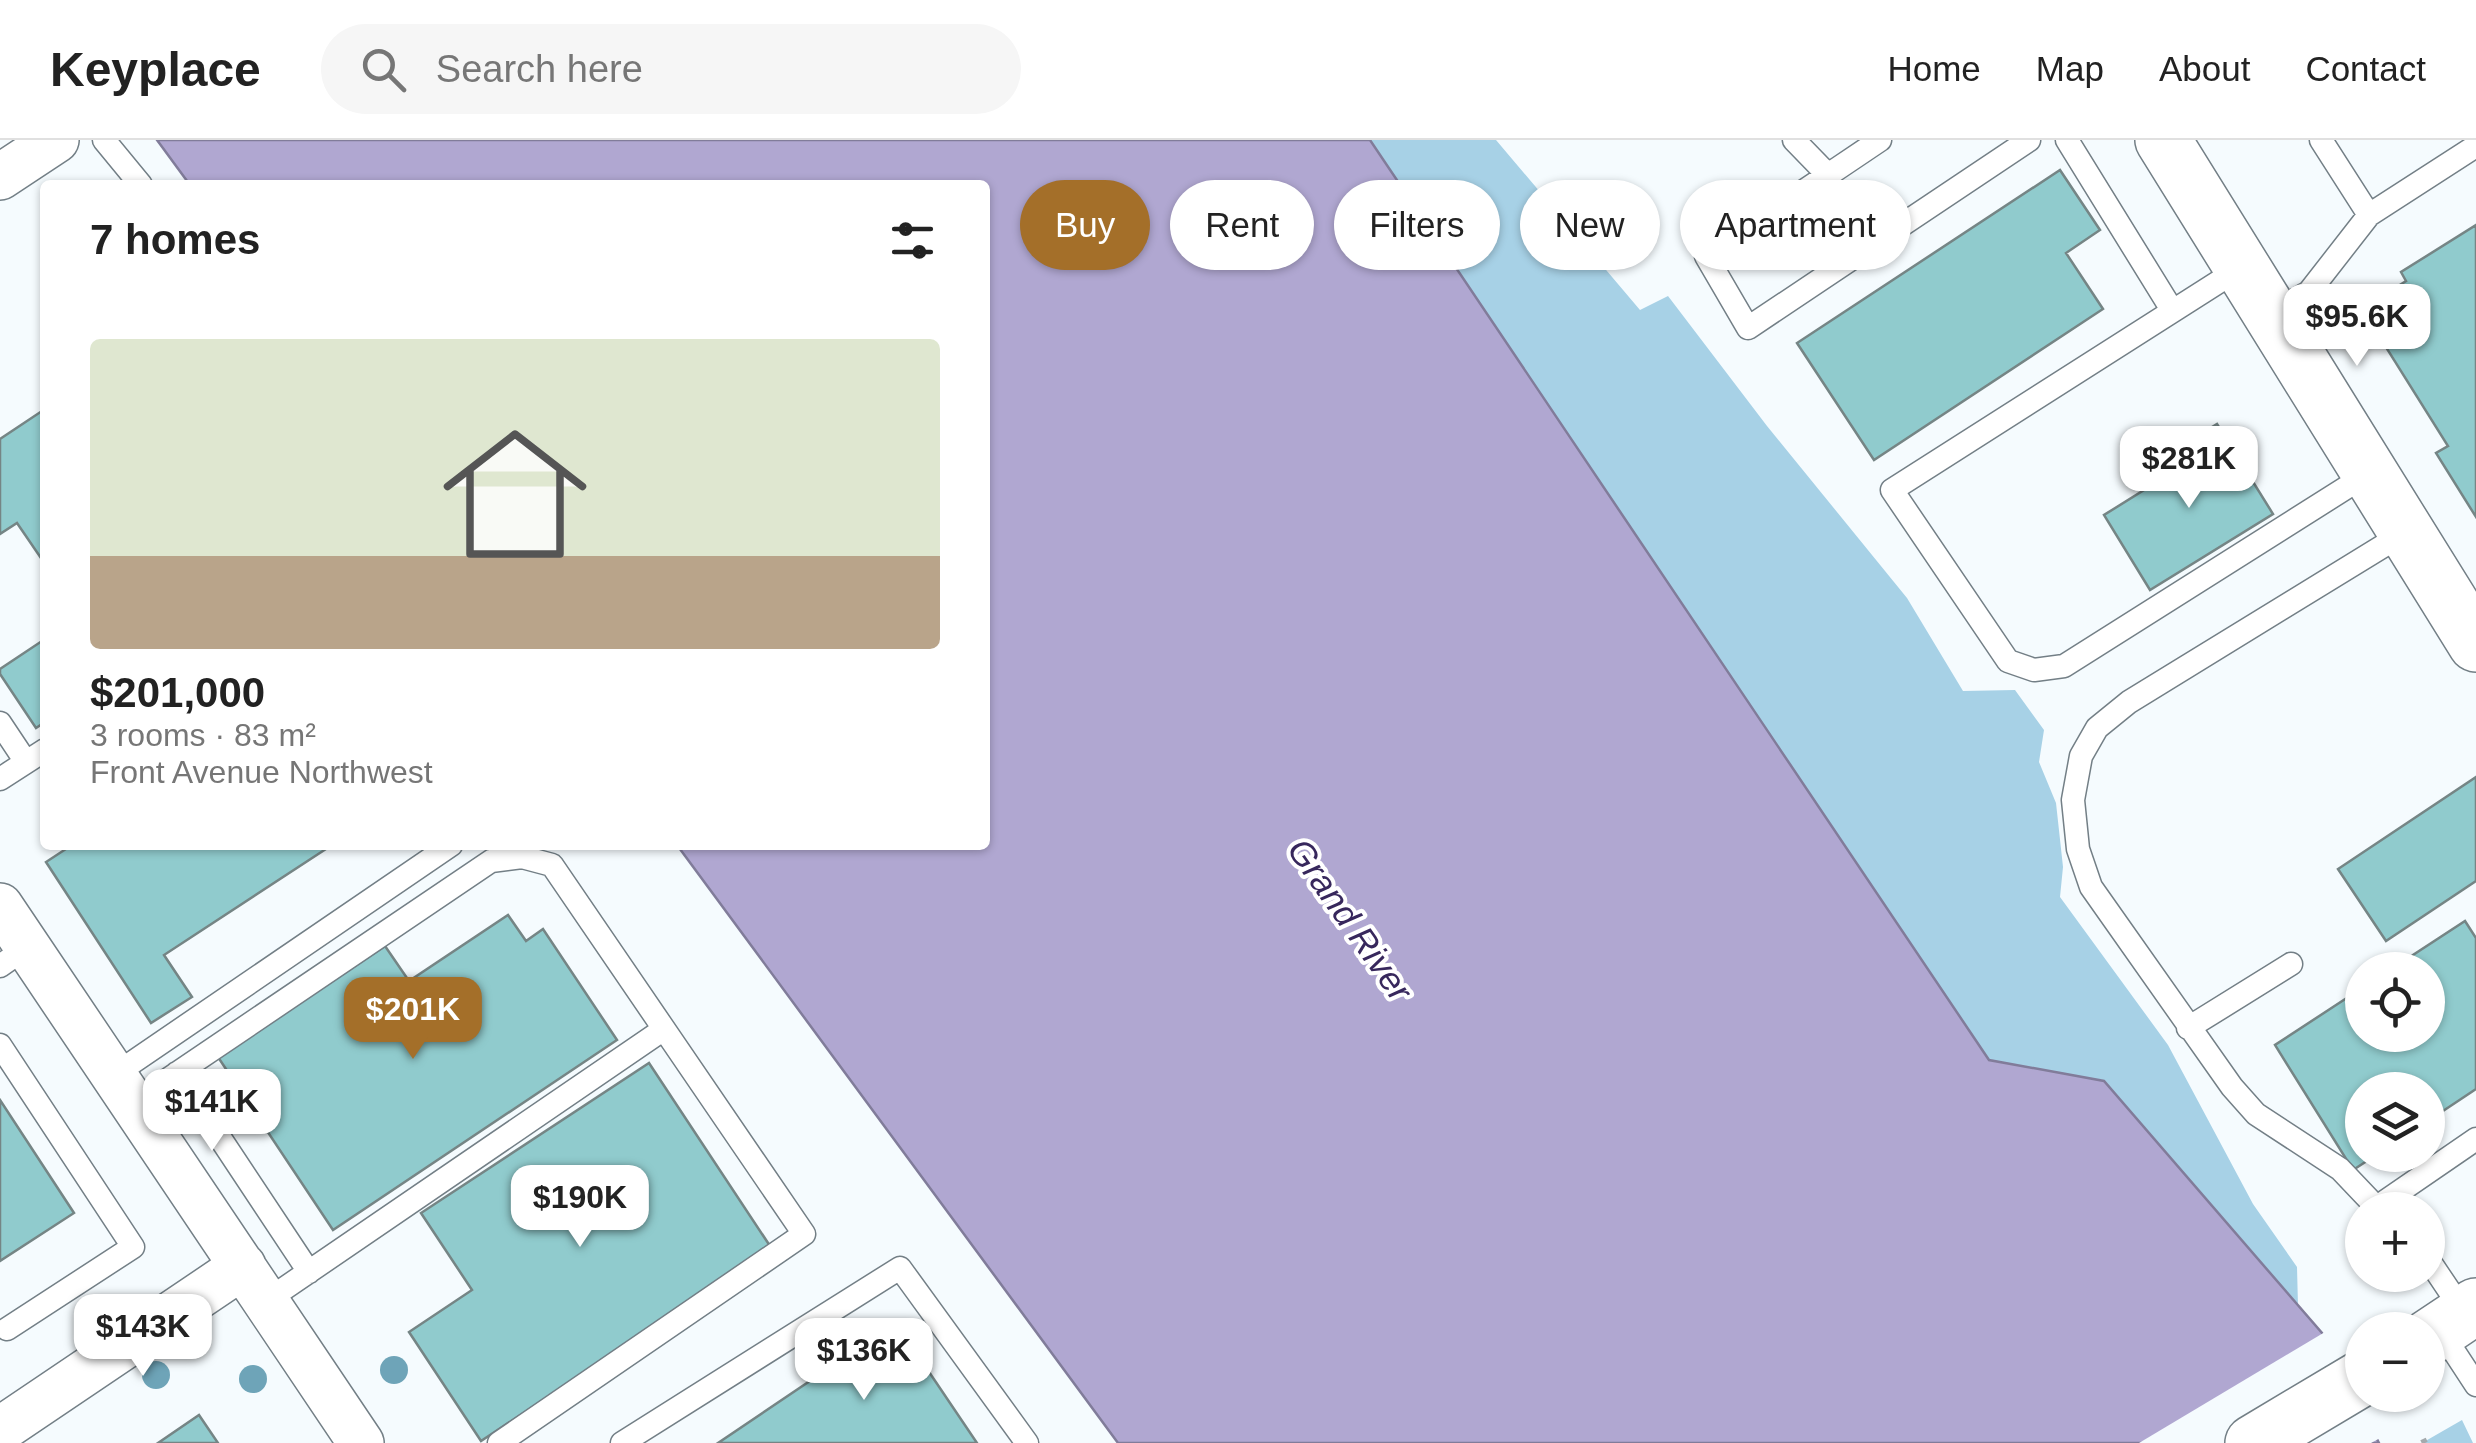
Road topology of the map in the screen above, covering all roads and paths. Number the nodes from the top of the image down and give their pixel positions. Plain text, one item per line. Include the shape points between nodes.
1 (56, 140) edge
2 (104, 140) edge
3 (1794, 140) edge
4 (1880, 140) edge
5 (2030, 140) edge
6 (2067, 140) edge
7 (2163, 140) edge
8 (2320, 140) edge
9 (2476, 146) edge
10 (1828, 175) junction
11 (0, 177) edge
12 (138, 180) edge
13 (2368, 215) junction
14 (2244, 266) junction
15 (2172, 310) junction
16 (2274, 313) junction
17 (2371, 472) junction
18 (2407, 532) junction
19 (2476, 644) edge
20 (0, 723) edge
21 (35, 756) edge
22 (0, 779) edge
23 (444, 850) edge
24 (0, 906) edge
25 (14, 956) edge
26 (2291, 964) dead end
27 (2188, 1028) junction
28 (664, 1030) junction
29 (0, 1046) edge
30 (177, 1073) junction
31 (123, 1089) junction
32 (2476, 1139) edge
33 (2360, 1192) edge
34 (2402, 1192) edge
35 (309, 1272) junction
36 (254, 1284) junction
37 (2441, 1292) edge
38 (2452, 1322) edge
39 (7, 1329) dead end
40 (2476, 1385) edge
41 (2345, 1388) edge
42 (0, 1430) edge
43 (361, 1443) edge
44 (499, 1443) edge
45 (622, 1443) edge
46 (1028, 1443) edge
47 (2253, 1443) edge

1 - 11 street
2 - 12 lane
3 - 10 lane
4 - 10 lane
5 - 10 lane via 1748,328 1706,256
6 - 15 lane
7 - 14 main road
8 - 13 lane
9 - 13 lane
13 - 16 lane via 2309,292
14 - 15 lane
14 - 16 main road
15 - 17 lane via 1892,490 2008,661 2034,670 2064,666
16 - 17 main road
17 - 18 main road
18 - 19 main road
18 - 27 lane via 2129,702 2098,728 2081,756 2072,800 2091,887
20 - 21 lane
21 - 22 lane
23 - 31 lane
24 - 25 street
25 - 31 street
26 - 27 lane
27 - 33 lane via 2256,1114 2319,1152
28 - 30 lane via 552,865 522,857 491,861
28 - 35 lane
28 - 44 lane via 804,1234
29 - 39 lane via 134,1247
30 - 31 lane
30 - 35 lane
31 - 36 street
32 - 34 lane
35 - 36 lane
36 - 42 street
36 - 43 street
37 - 38 lane
38 - 40 lane
41 - 47 main road
45 - 46 lane via 900,1268

